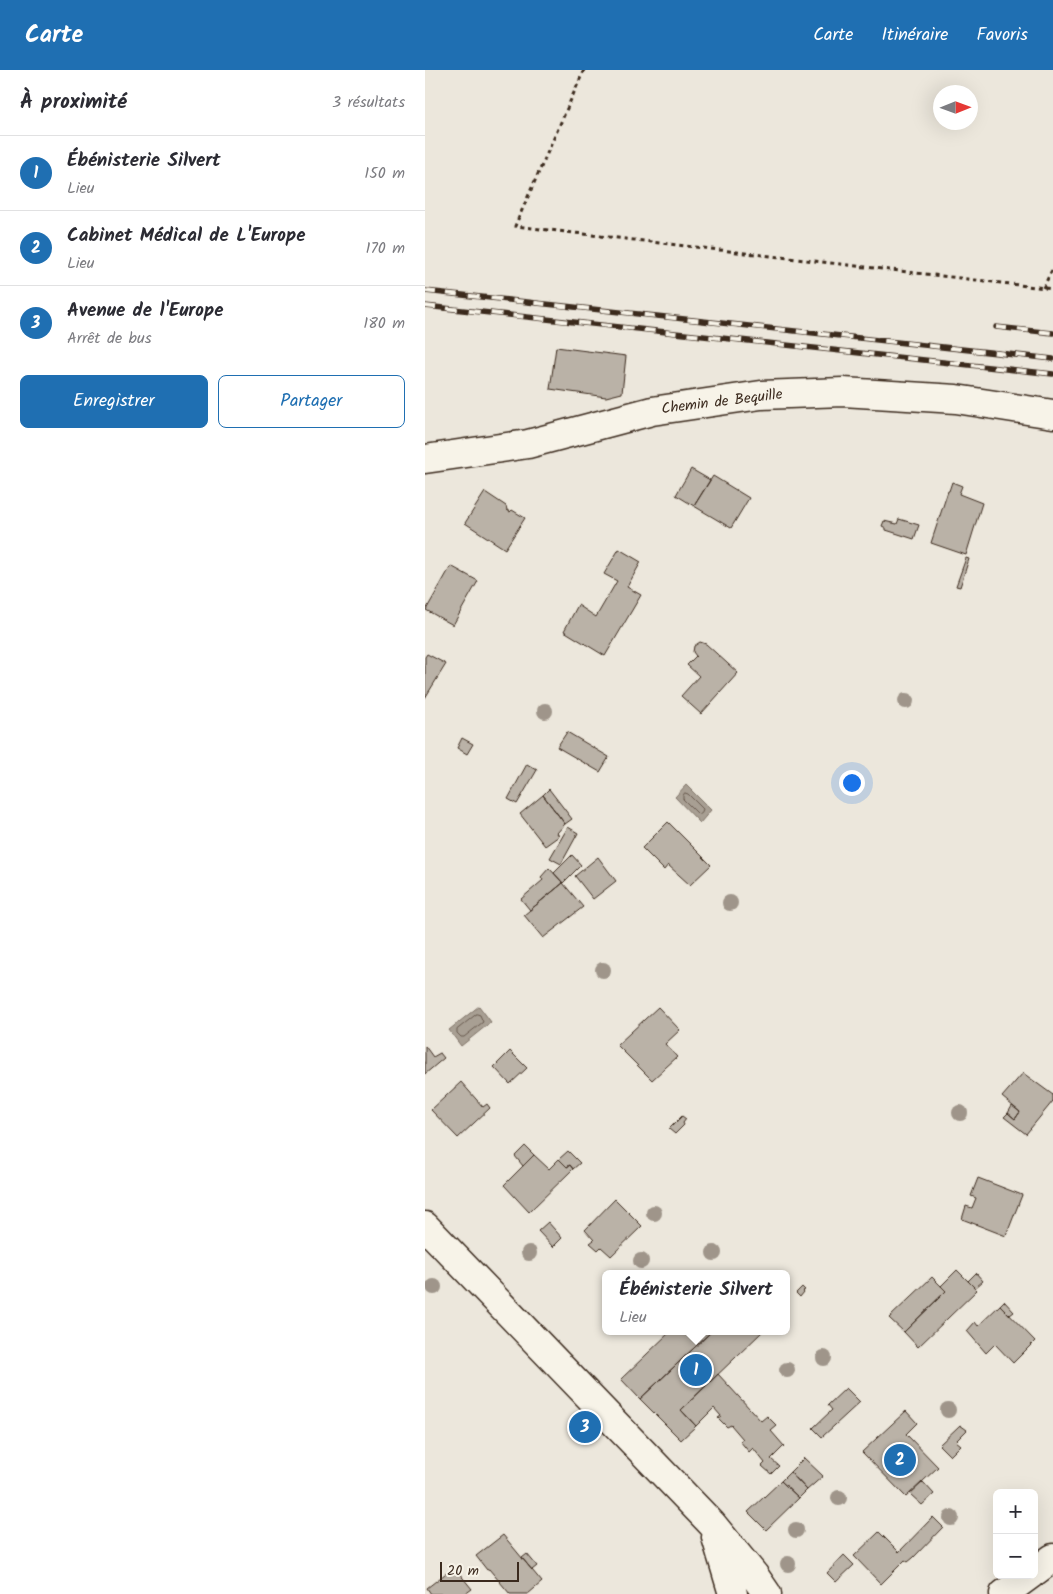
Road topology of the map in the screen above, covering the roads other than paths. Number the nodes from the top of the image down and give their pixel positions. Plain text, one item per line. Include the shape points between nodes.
1 (1053, 414) edge
2 (425, 459) edge
3 (425, 1226) edge
4 (712, 1524) junction
5 (1053, 1558) edge
6 (1038, 1569) edge
7 (1025, 1579) edge
8 (733, 1594) edge
9 (767, 1594) edge
10 (1004, 1594) edge

1 - 2 main road, Chemin de Bequille via 956,399 843,392 761,395 652,411 528,444
3 - 4 main road
4 - 8 main road
4 - 9 main road
5 - 6 main road
7 - 10 main road

